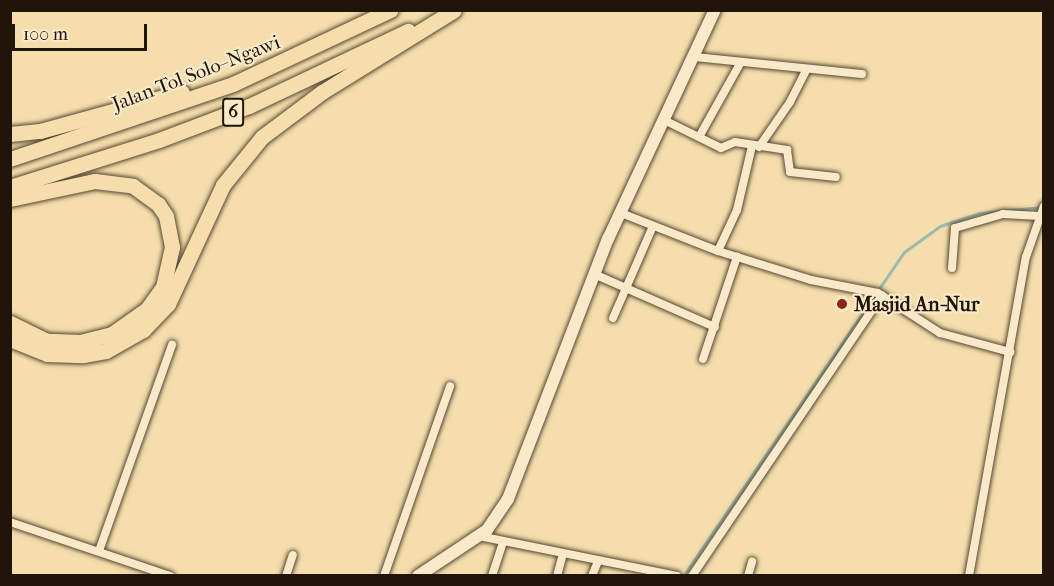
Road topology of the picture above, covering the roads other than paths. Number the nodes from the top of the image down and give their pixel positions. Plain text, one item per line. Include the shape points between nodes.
1 (390, 10) edge
2 (445, 10) edge
3 (454, 10) edge
4 (715, 10) edge
5 (333, 39) junction
6 (694, 57) junction
7 (741, 62) junction
8 (806, 70) junction
9 (862, 74) dead end
10 (666, 121) junction
11 (10, 134) edge
12 (699, 137) junction
13 (755, 146) junction
14 (10, 159) edge
15 (836, 177) dead end
16 (10, 187) edge
17 (10, 199) edge
18 (1041, 212) edge
19 (621, 213) junction
20 (653, 226) junction
21 (718, 251) junction
22 (737, 257) junction
23 (952, 268) dead end
24 (594, 274) junction
25 (626, 290) junction
26 (880, 294) junction
27 (613, 318) dead end
28 (10, 323) edge
29 (714, 327) junction
30 (10, 339) edge
31 (172, 345) dead end
32 (1010, 352) junction
33 (703, 359) dead end
34 (450, 386) dead end
35 (10, 522) edge
36 (479, 536) junction
37 (503, 542) junction
38 (99, 551) junction
39 (563, 554) junction
40 (293, 555) dead end
41 (598, 561) junction
42 (752, 562) dead end
43 (675, 575) edge
44 (170, 576) edge
45 (286, 576) edge
46 (384, 576) edge
47 (418, 576) edge
48 (492, 576) edge
49 (557, 576) edge
50 (592, 576) edge
51 (692, 576) edge
52 (748, 576) edge
53 (969, 576) edge

1 - 5 highway, Jalan Tol Solo–Ngawi / 6
2 - 16 highway, 6 via 339,66 249,106 159,140
3 - 30 highway via 285,117 255,144 223,185 168,304 143,330 106,351 83,355 47,354
4 - 6 main road
5 - 11 highway via 170,97 40,131
5 - 14 highway, Jalan Tol Solo–Ngawi / 6 via 233,84
6 - 7 street
6 - 10 main road
7 - 8 street
7 - 12 street
8 - 9 street
8 - 13 street via 790,102
10 - 12 street
10 - 19 main road
12 - 13 street via 721,148 735,142
13 - 15 street via 787,150 790,172
13 - 21 street via 737,210
17 - 28 highway via 95,181 132,186 158,204 166,216 172,247 163,287 147,309 112,334 81,342 47,341
18 - 23 street via 1003,214 955,228
18 - 32 street via 1026,257
19 - 20 street
19 - 24 main road
20 - 21 street
20 - 25 street
21 - 22 street
22 - 26 street via 825,284
22 - 29 street
24 - 25 street
24 - 36 main road via 525,460 500,513
25 - 27 street
25 - 29 street
26 - 32 street via 940,333
26 - 51 street
29 - 33 street
31 - 38 street
32 - 53 street
34 - 46 street
35 - 38 street
36 - 37 street
36 - 47 main road
37 - 39 street
37 - 48 street
38 - 44 street
39 - 41 street
39 - 49 street
40 - 45 street
41 - 43 street
41 - 50 street
42 - 52 street

